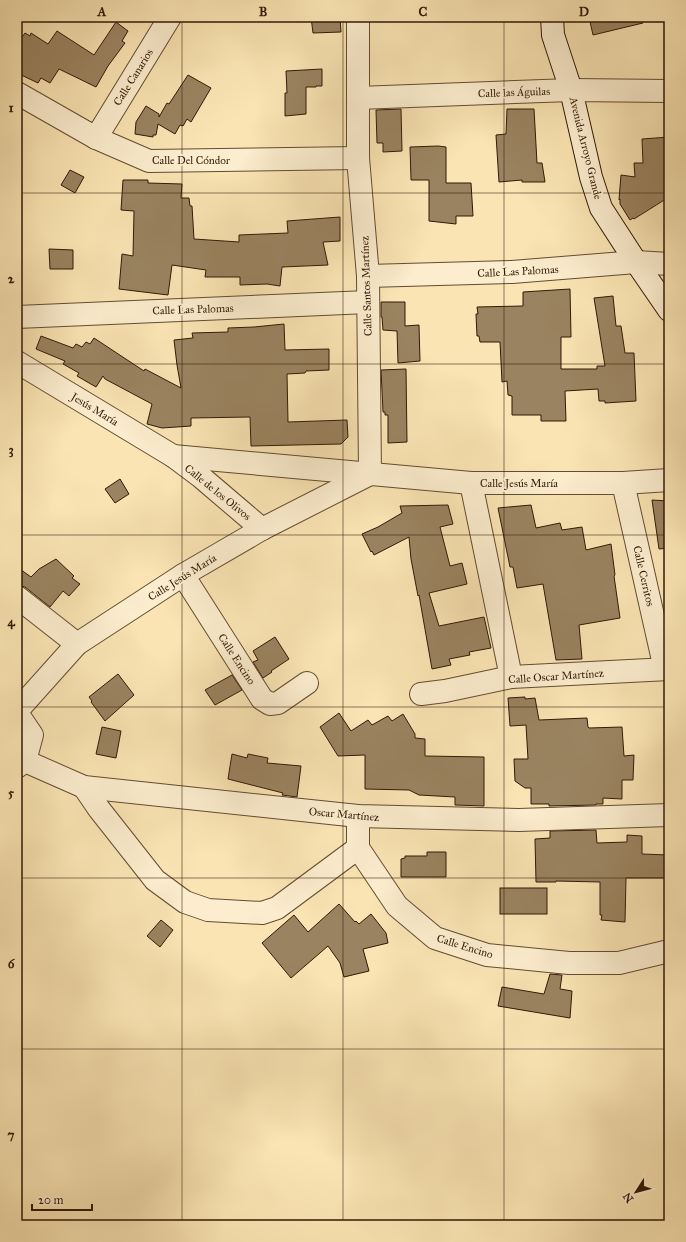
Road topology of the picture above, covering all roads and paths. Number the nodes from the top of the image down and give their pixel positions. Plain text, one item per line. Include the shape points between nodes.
1 (170, 17) edge
2 (358, 17) edge
3 (552, 17) edge
4 (571, 90) junction
5 (669, 91) edge
6 (17, 93) edge
7 (358, 98) junction
8 (96, 138) junction
9 (358, 158) junction
10 (636, 262) junction
11 (669, 264) edge
12 (368, 276) junction
13 (368, 302) junction
14 (669, 310) edge
15 (17, 316) edge
16 (17, 362) edge
17 (173, 456) junction
18 (370, 474) junction
19 (669, 480) edge
20 (471, 483) junction
21 (623, 483) junction
22 (262, 529) junction
23 (183, 575) junction
24 (17, 597) edge
25 (77, 644) junction
26 (667, 669) edge
27 (511, 677) junction
28 (307, 683) dead end
29 (421, 694) dead end
30 (17, 712) edge
31 (21, 764) edge
32 (84, 787) junction
33 (669, 815) edge
34 (358, 816) junction
35 (358, 848) junction
36 (669, 951) edge

1 - 8 street, Calle Canarios
2 - 7 street, Calle Santos Martínez
3 - 4 street, Avenida Arroyo Grande via 553,34
4 - 5 street, Calle las Águilas
4 - 7 street, Calle las Águilas
4 - 10 street, Avenida Arroyo Grande via 591,177 602,208
6 - 8 street, Calle Del Cóndor
7 - 9 street, Calle Santos Martínez
8 - 9 street, Calle Del Cóndor via 149,161
9 - 12 street, Calle Santos Martínez
10 - 11 street, Calle Las Palomas
10 - 12 street, Calle Las Palomas via 512,272
10 - 14 street, Avenida Arroyo Grande
12 - 13 street, Calle Santos Martínez
13 - 15 street, Calle Las Palomas
13 - 18 street, Calle Santos Martínez
16 - 17 street, Jesús María
17 - 18 street, Calle Jesús María
17 - 22 street, Calle de los Olivos
18 - 20 street, Calle Jesús María
18 - 22 street, Calle Jesús María
19 - 21 street, Calle Jesús María
20 - 21 street, Calle Jesús María
20 - 27 street
21 - 26 street, Calle Cerritos
22 - 23 street, Calle Jesús María
23 - 25 street, Calle Jesús María
23 - 28 street, Calle Encino via 262,699 270,704 278,703
24 - 25 street
25 - 30 street, Calle Jesús María
26 - 27 street, Calle Oscar Martínez
27 - 29 street, Calle Oscar Martínez via 445,692
30 - 31 street via 32,735
31 - 32 street, Oscar Martínez
32 - 34 street, Oscar Martínez
32 - 35 street via 98,809 155,880 185,902 208,910 262,913 277,908
33 - 34 street, Oscar Martínez via 519,820
34 - 35 street
35 - 36 street, Calle Encino via 397,906 442,941 487,955 569,963 619,963

